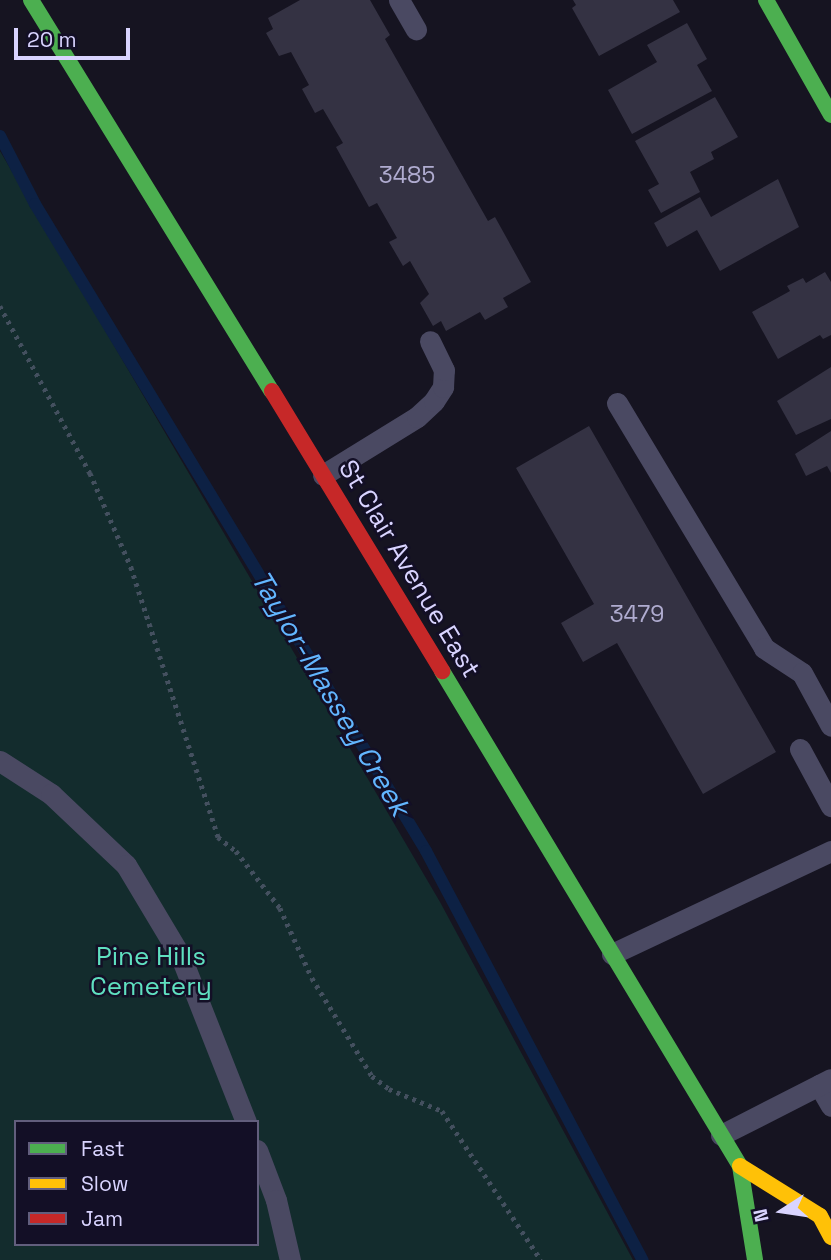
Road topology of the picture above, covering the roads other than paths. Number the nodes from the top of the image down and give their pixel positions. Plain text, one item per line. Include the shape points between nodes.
1 (31, 0) edge
2 (399, 0) edge
3 (766, 0) edge
4 (416, 30) dead end
5 (831, 115) edge
6 (430, 341) dead end
7 (617, 403) dead end
8 (323, 475) junction
9 (831, 726) edge
10 (800, 749) dead end
11 (0, 761) edge
12 (831, 806) edge
13 (831, 851) edge
14 (612, 954) junction
15 (825, 1083) edge
16 (831, 1106) edge
17 (245, 1120) edge
18 (721, 1135) junction
19 (259, 1155) edge
20 (740, 1167) junction
21 (831, 1237) edge
22 (290, 1260) edge
23 (755, 1260) edge

1 - 8 main road, St Clair Avenue East
2 - 4 lane
3 - 5 main road
6 - 8 lane via 444,370 443,387 434,401 417,417
7 - 9 lane via 764,648 802,673
8 - 14 main road, St Clair Avenue East
10 - 12 lane
11 - 17 lane via 51,794 127,865 181,957
13 - 14 lane
14 - 18 main road, St Clair Avenue East
15 - 16 lane
15 - 18 lane
18 - 20 main road, St Clair Avenue East
19 - 22 lane via 276,1200
20 - 21 main road, St Clair Avenue East via 820,1216
20 - 23 main road, St Clair Avenue East

